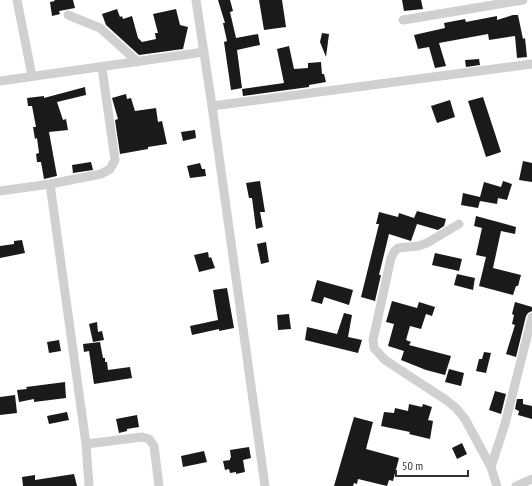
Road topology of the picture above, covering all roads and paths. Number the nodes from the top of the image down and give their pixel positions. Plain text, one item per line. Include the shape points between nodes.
1 (18, 0) edge
2 (196, 0) edge
3 (523, 0) edge
4 (68, 15) dead end
5 (403, 20) dead end
6 (204, 52) junction
7 (138, 62) junction
8 (532, 64) edge
9 (102, 68) junction
10 (32, 76) junction
11 (0, 81) edge
12 (212, 106) junction
13 (50, 184) junction
14 (0, 191) edge
15 (459, 224) dead end
16 (532, 317) edge
17 (86, 444) junction
18 (491, 467) junction
19 (532, 479) edge
20 (89, 486) edge
21 (159, 486) edge
22 (265, 486) edge
23 (497, 486) edge
24 (516, 486) edge

1 - 10 street
2 - 6 street
3 - 5 street
4 - 7 street via 100,28
6 - 7 street
6 - 12 street
7 - 9 street
8 - 12 street
9 - 10 street
9 - 13 street via 115,160 110,169 101,174
10 - 11 street
12 - 22 street
13 - 14 street
13 - 17 street
15 - 18 street via 427,243 398,248 394,252 373,340 374,348 385,360 456,408
16 - 18 street via 505,424
17 - 20 street
17 - 21 street via 142,437 149,439 154,446
18 - 23 street
19 - 24 street

